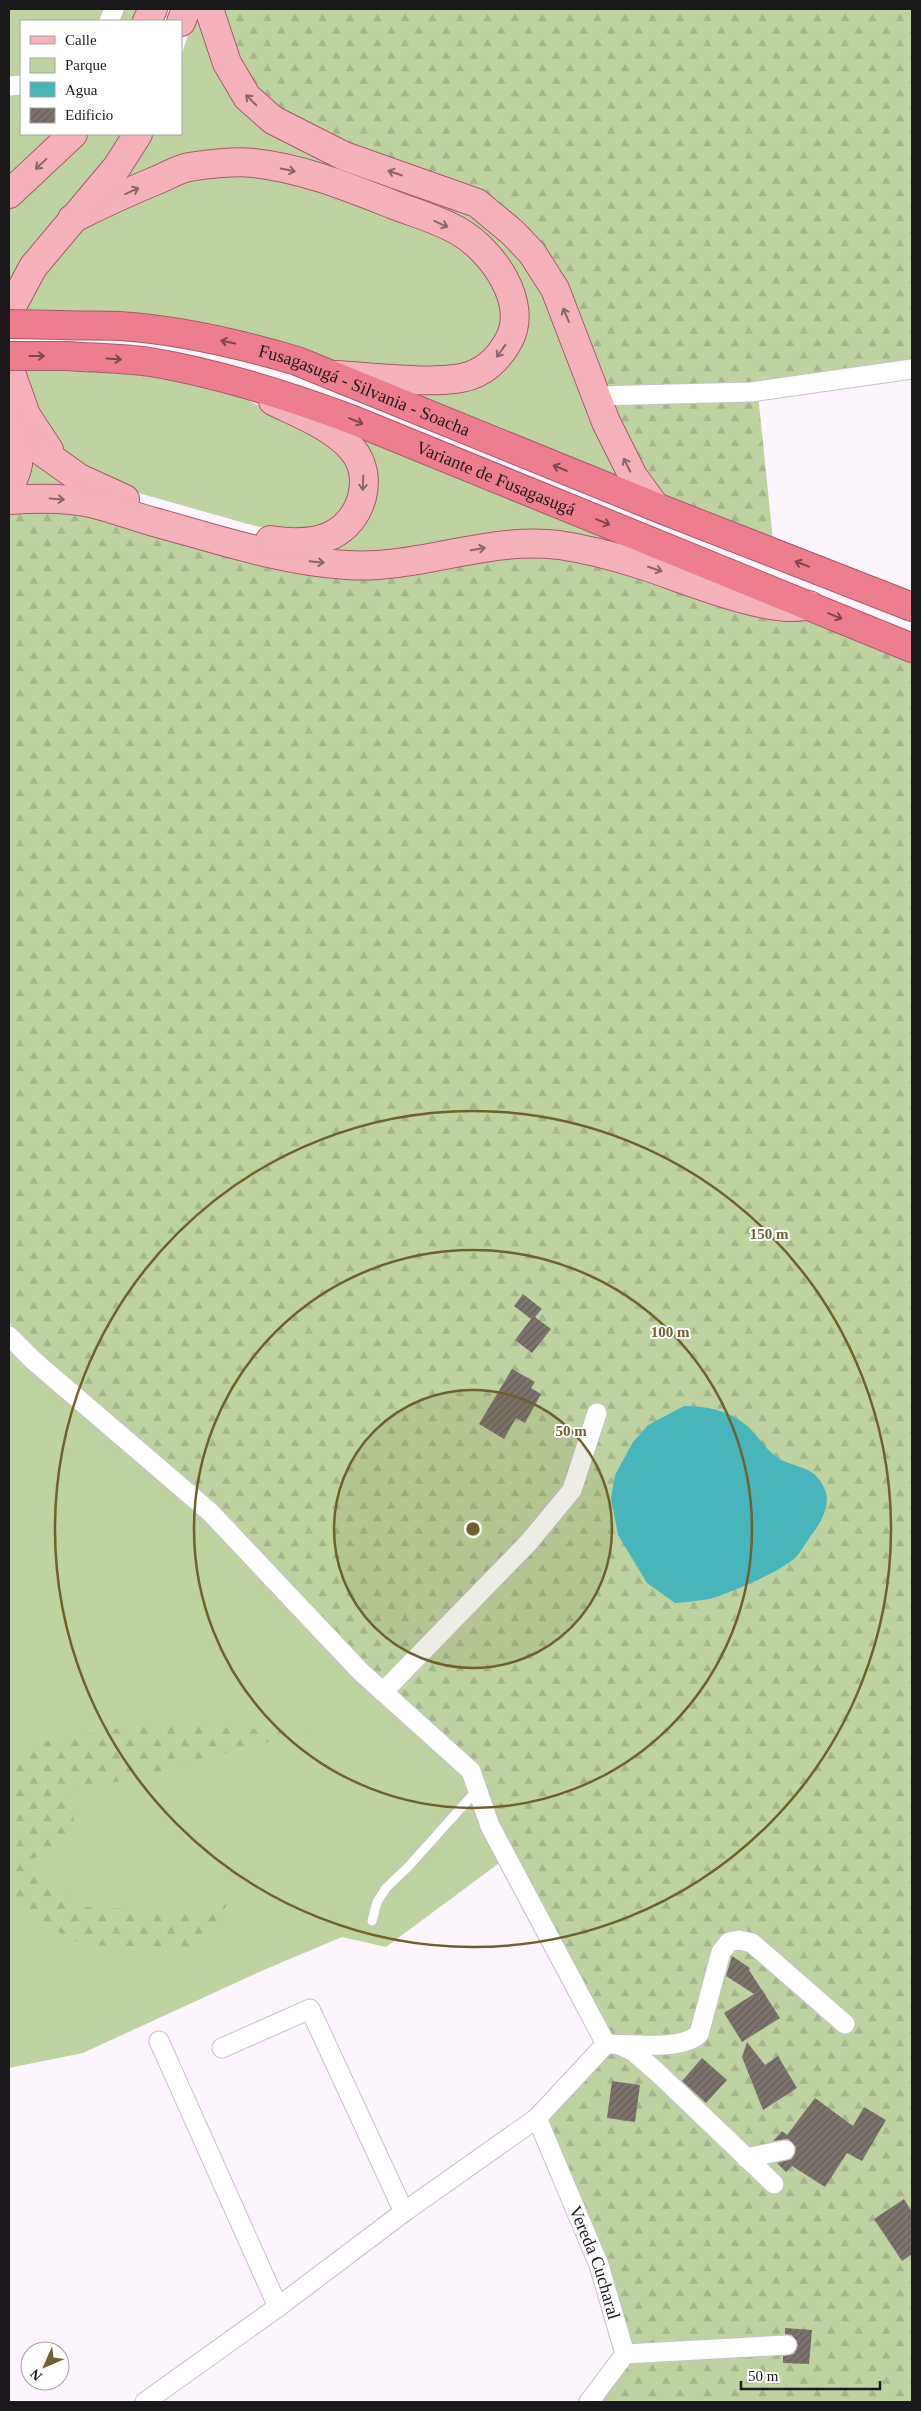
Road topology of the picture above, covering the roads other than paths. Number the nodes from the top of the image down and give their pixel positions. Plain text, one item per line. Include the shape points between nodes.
1 (209, 9) edge
2 (71, 135) edge
3 (137, 135) edge
4 (9, 194) edge
5 (72, 219) junction
6 (10, 314) edge
7 (9, 356) edge
8 (9, 368) edge
9 (912, 369) edge
10 (332, 375) junction
11 (237, 382) junction
12 (596, 396) junction
13 (11, 428) edge
14 (68, 470) junction
15 (9, 486) edge
16 (9, 500) edge
17 (654, 506) junction
18 (808, 605) junction
19 (912, 607) edge
20 (912, 648) edge
21 (9, 1336) edge
22 (597, 1413) dead end
23 (383, 1692) junction
24 (477, 1790) junction
25 (372, 1921) dead end
26 (845, 2024) dead end
27 (159, 2041) dead end
28 (606, 2044) junction
29 (222, 2048) dead end
30 (537, 2118) junction
31 (785, 2150) dead end
32 (746, 2158) junction
33 (774, 2184) dead end
34 (404, 2212) junction
35 (278, 2307) junction
36 (787, 2345) dead end
37 (625, 2354) junction
38 (145, 2402) edge
39 (589, 2402) edge

12 -> 1 main road via 555,288 532,253 513,232 477,203 344,156 273,120 247,97 227,63
2 -> 4 main road
3 - 5 main road via 117,167
5 - 6 main road via 33,267
5 -> 10 main road via 188,167 252,162 323,178 423,216 467,237 487,254 498,269 511,298 514,324 500,354 482,370 448,380
6 - 8 main road
10 -> 6 highway, Fusagasugá - Silvania - Soacha, bridge via 250,347 206,338 120,326 62,325
7 -> 11 highway, Variante de Fusagasugá, bridge via 148,362
8 - 14 main road via 26,415 44,445
9 - 12 street via 751,392
17 -> 10 highway, Fusagasugá - Silvania - Soacha
11 -> 14 main road via 326,428 352,449 363,468 365,483 354,516 343,528 331,536 299,543 253,537 115,496
11 -> 18 highway, Variante de Fusagasugá via 291,396 348,418
17 -> 12 main road via 633,476
13 - 14 main road
13 - 15 main road via 17,440 19,457 17,471
16 -> 18 main road via 50,499 89,503 310,562 349,565 392,563 498,546 558,545 639,564 758,603 794,608
19 -> 17 highway
18 -> 20 highway, Variante de Fusagasugá
21 - 23 street via 28,1356 210,1512
22 - 23 street via 572,1490 529,1542
23 - 24 street via 471,1771
24 - 25 lane via 410,1866 386,1888 376,1902
24 - 28 street via 490,1826
26 - 28 street via 769,1956 752,1943 739,1940 729,1942 721,1952 699,2034 692,2040
27 - 35 street
28 - 30 street
28 - 32 street via 619,2045 634,2052
29 - 34 street via 310,2009
30 - 34 street
30 - 37 street, Vereda Cucharal via 599,2265
31 - 32 street
32 - 33 street
34 - 35 street
35 - 38 street
36 - 37 street
37 - 39 street

